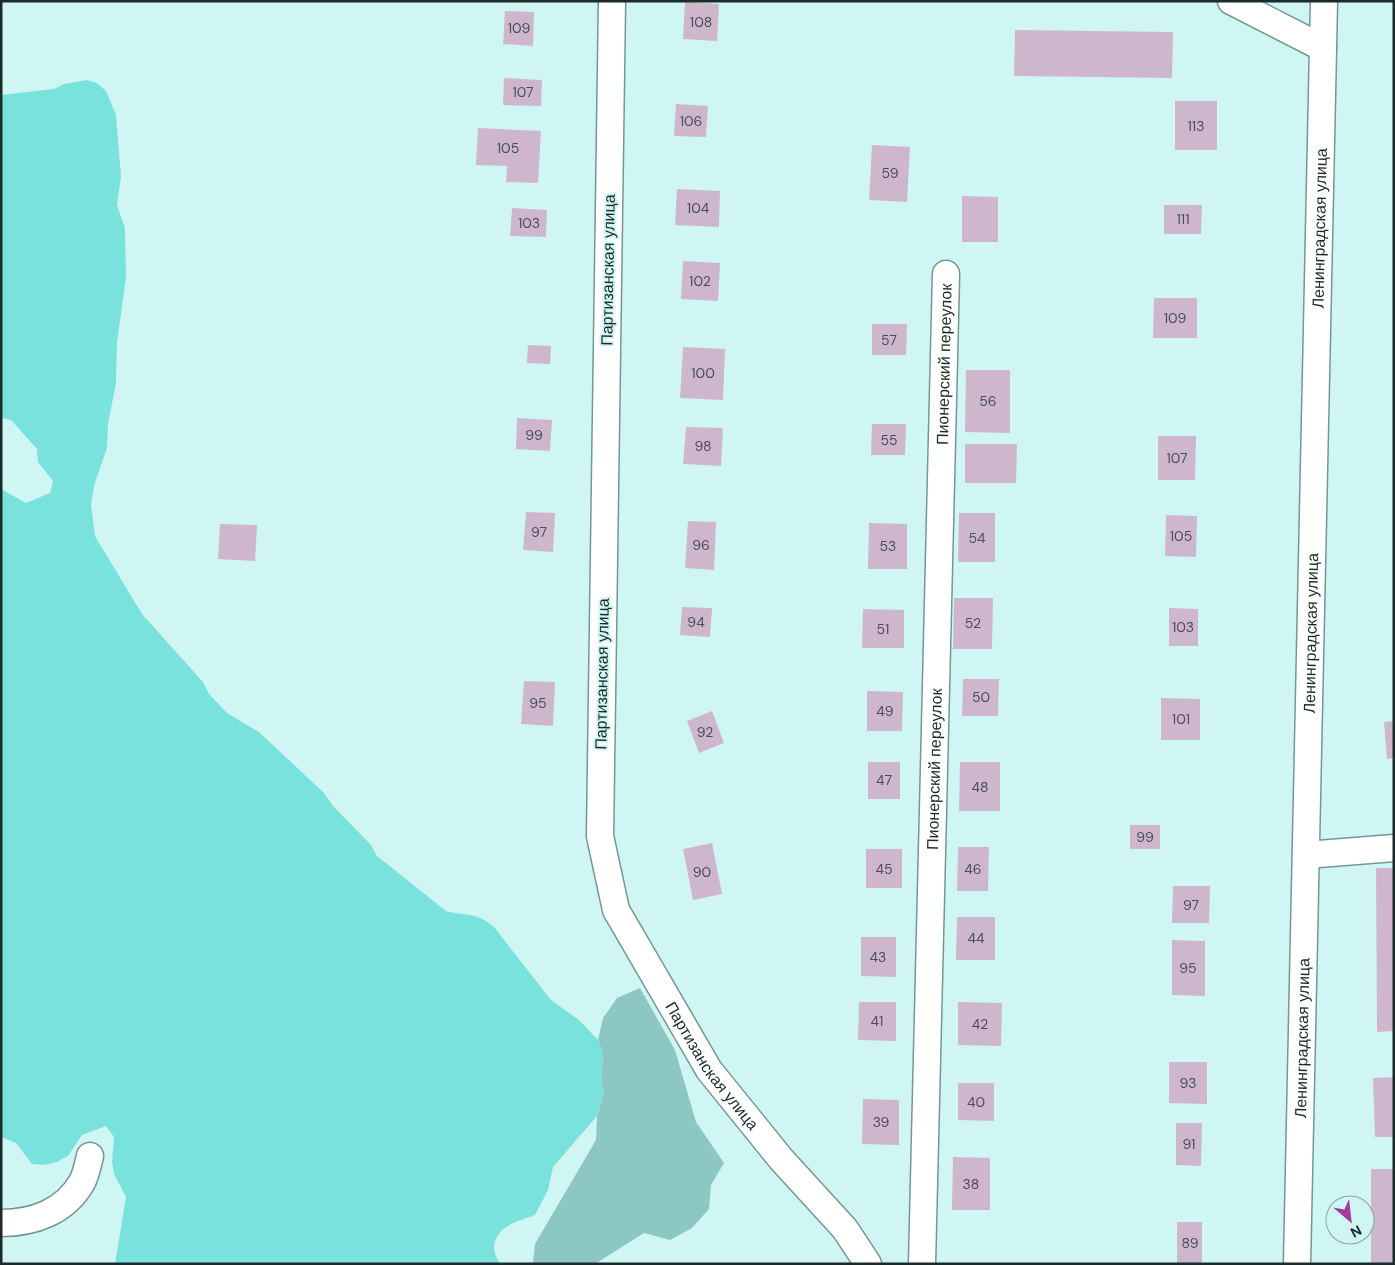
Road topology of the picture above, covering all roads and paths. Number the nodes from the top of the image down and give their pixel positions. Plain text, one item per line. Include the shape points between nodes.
1 (612, 1) edge
2 (1231, 1) edge
3 (1324, 1) edge
4 (1323, 48) junction
5 (946, 274) dead end
6 (1394, 848) edge
7 (1306, 855) junction
8 (90, 1156) dead end
9 (1, 1223) edge
10 (868, 1264) edge
11 (922, 1264) edge
12 (1297, 1264) edge

1 - 10 street, Партизанская улица via 600,836 616,910 709,1070 780,1159 845,1229
2 - 4 street
3 - 4 street, Ленинградская улица
4 - 7 street, Ленинградская улица
5 - 11 street, Пионерский переулок
6 - 7 street
7 - 12 street, Ленинградская улица
8 - 9 street via 82,1182 56,1210 36,1220

